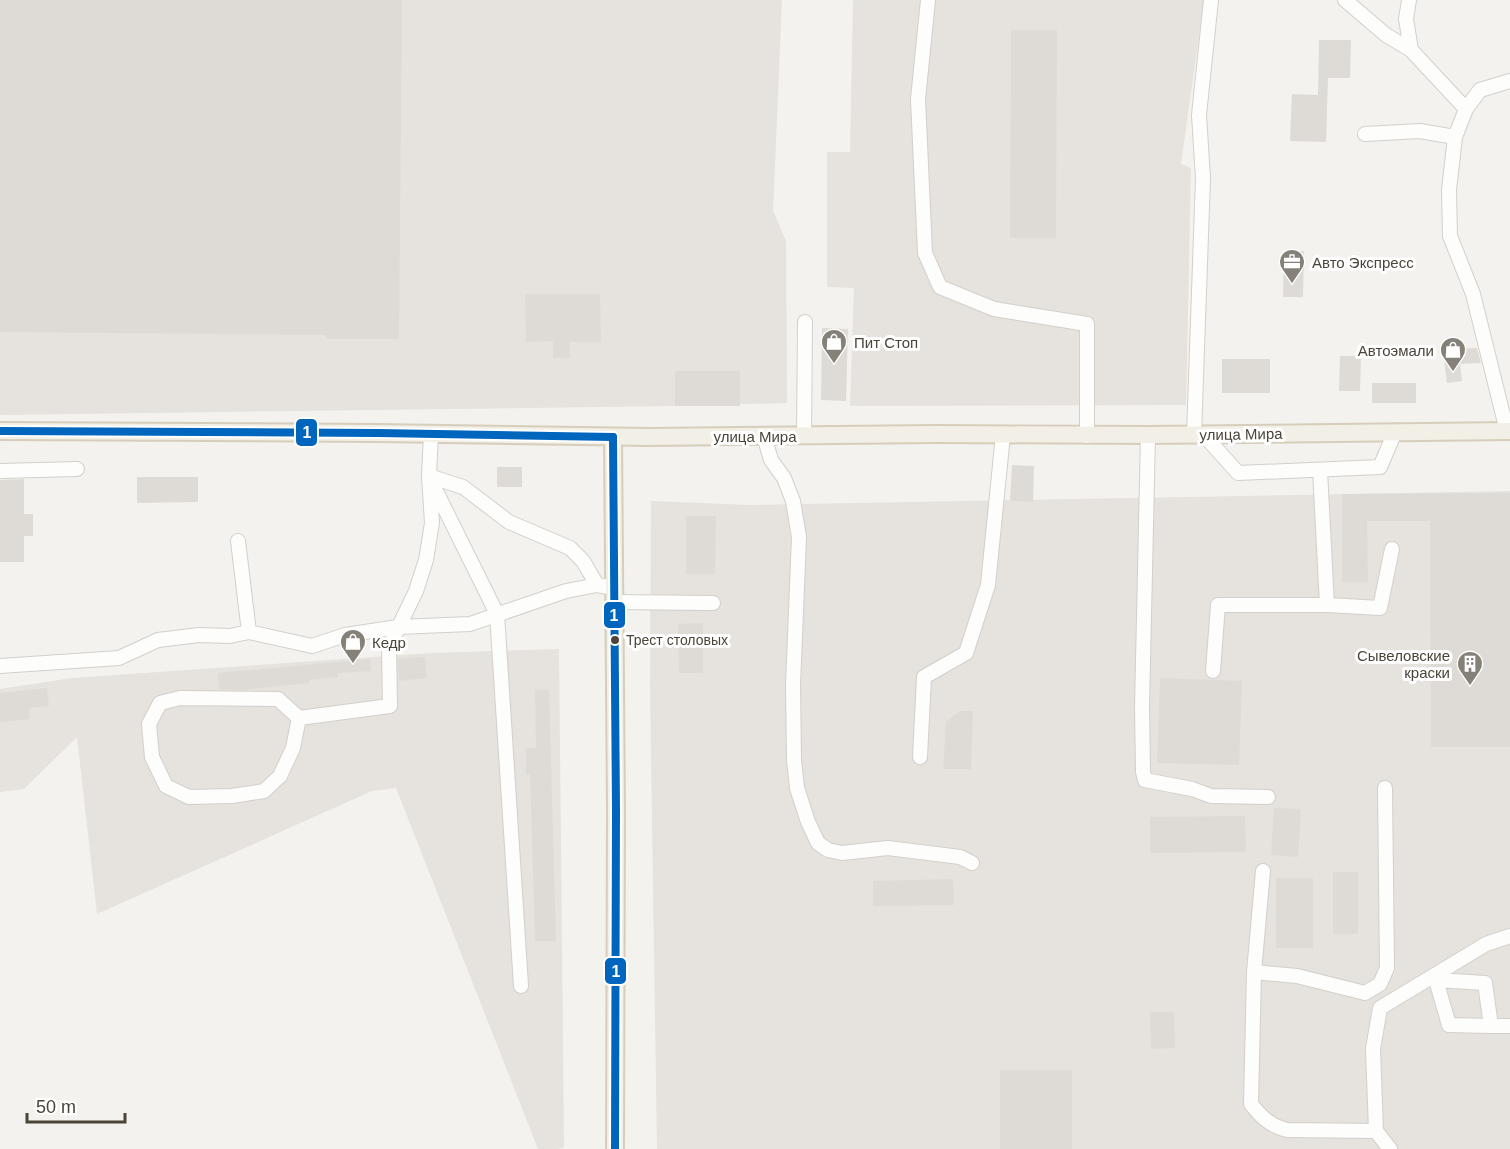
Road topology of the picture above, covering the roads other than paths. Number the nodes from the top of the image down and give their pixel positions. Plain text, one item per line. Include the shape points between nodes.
1 (928, 0) edge
2 (1211, 0) edge
3 (1345, 0) edge
4 (1409, 0) edge
5 (1411, 50) junction
6 (1510, 81) edge
7 (1466, 109) junction
8 (1365, 134) dead end
9 (1455, 137) junction
10 (805, 322) dead end
11 (0, 431) edge
12 (1508, 431) edge
13 (1395, 432) junction
14 (431, 434) junction
15 (1003, 435) junction
16 (1148, 435) junction
17 (1199, 435) junction
18 (764, 436) junction
19 (804, 436) junction
20 (1087, 436) junction
21 (613, 437) junction
22 (77, 469) dead end
23 (1320, 470) junction
24 (0, 471) edge
25 (429, 476) junction
26 (238, 541) dead end
27 (1392, 549) dead end
28 (609, 592) junction
29 (713, 603) dead end
30 (1327, 605) junction
31 (497, 614) junction
32 (399, 627) junction
33 (249, 632) junction
34 (0, 666) edge
35 (1213, 671) dead end
36 (299, 718) junction
37 (920, 757) dead end
38 (1385, 788) dead end
39 (1268, 797) dead end
40 (972, 863) dead end
41 (1263, 871) dead end
42 (1510, 936) edge
43 (1254, 972) junction
44 (1434, 979) junction
45 (521, 986) dead end
46 (1491, 1026) junction
47 (1510, 1026) edge
48 (1376, 1131) junction
49 (614, 1148) edge
50 (1390, 1149) edge

1 - 20 lane via 918,99 925,253 940,287 994,309 1087,324
2 - 17 lane via 1199,115 1203,178
3 - 5 lane
4 - 5 lane via 1406,19
5 - 7 lane
6 - 7 lane via 1480,90
7 - 9 lane
8 - 9 lane via 1420,131
9 - 12 lane via 1449,190 1450,236 1473,294
10 - 19 lane
11 - 14 main road, улица Мира
12 - 13 main road, улица Мира
13 - 17 main road, улица Мира
13 - 23 lane via 1380,467
14 - 21 main road, улица Мира
14 - 25 lane
15 - 19 main road, улица Мира
15 - 20 main road, улица Мира
15 - 37 lane via 988,585 966,653 924,677
16 - 17 main road, улица Мира
16 - 20 main road, улица Мира
16 - 39 lane via 1142,707 1145,780 1211,796
17 - 23 lane via 1238,473
18 - 19 main road, улица Мира
18 - 21 main road, улица Мира
18 - 40 lane via 771,460 793,501 799,537 794,760 797,788 818,843 842,853 888,848 960,857
21 - 28 main road
22 - 24 lane
23 - 30 lane
25 - 28 lane via 463,487 509,522 570,548
25 - 31 lane
25 - 32 lane via 432,523 426,560
26 - 33 lane
27 - 30 lane via 1380,608
28 - 29 lane
28 - 31 lane via 566,591
28 - 49 main road via 616,798
30 - 35 lane via 1218,605
31 - 32 lane via 470,624
31 - 45 lane
32 - 33 lane via 345,635 312,646
32 - 36 lane via 389,647 390,706
33 - 34 lane via 158,640 119,658
36 - 36 lane via 293,748 280,776 264,791 189,797 166,786 152,757 149,724 160,702 180,698 278,699
38 - 43 lane via 1387,968 1380,984 1365,993 1297,976
41 - 43 lane
42 - 44 lane via 1486,944
43 - 48 lane via 1251,1104 1260,1116 1287,1130
44 - 46 lane via 1449,1025
44 - 46 lane via 1485,983
44 - 48 lane via 1380,1008 1373,1049
46 - 47 lane
48 - 50 lane

